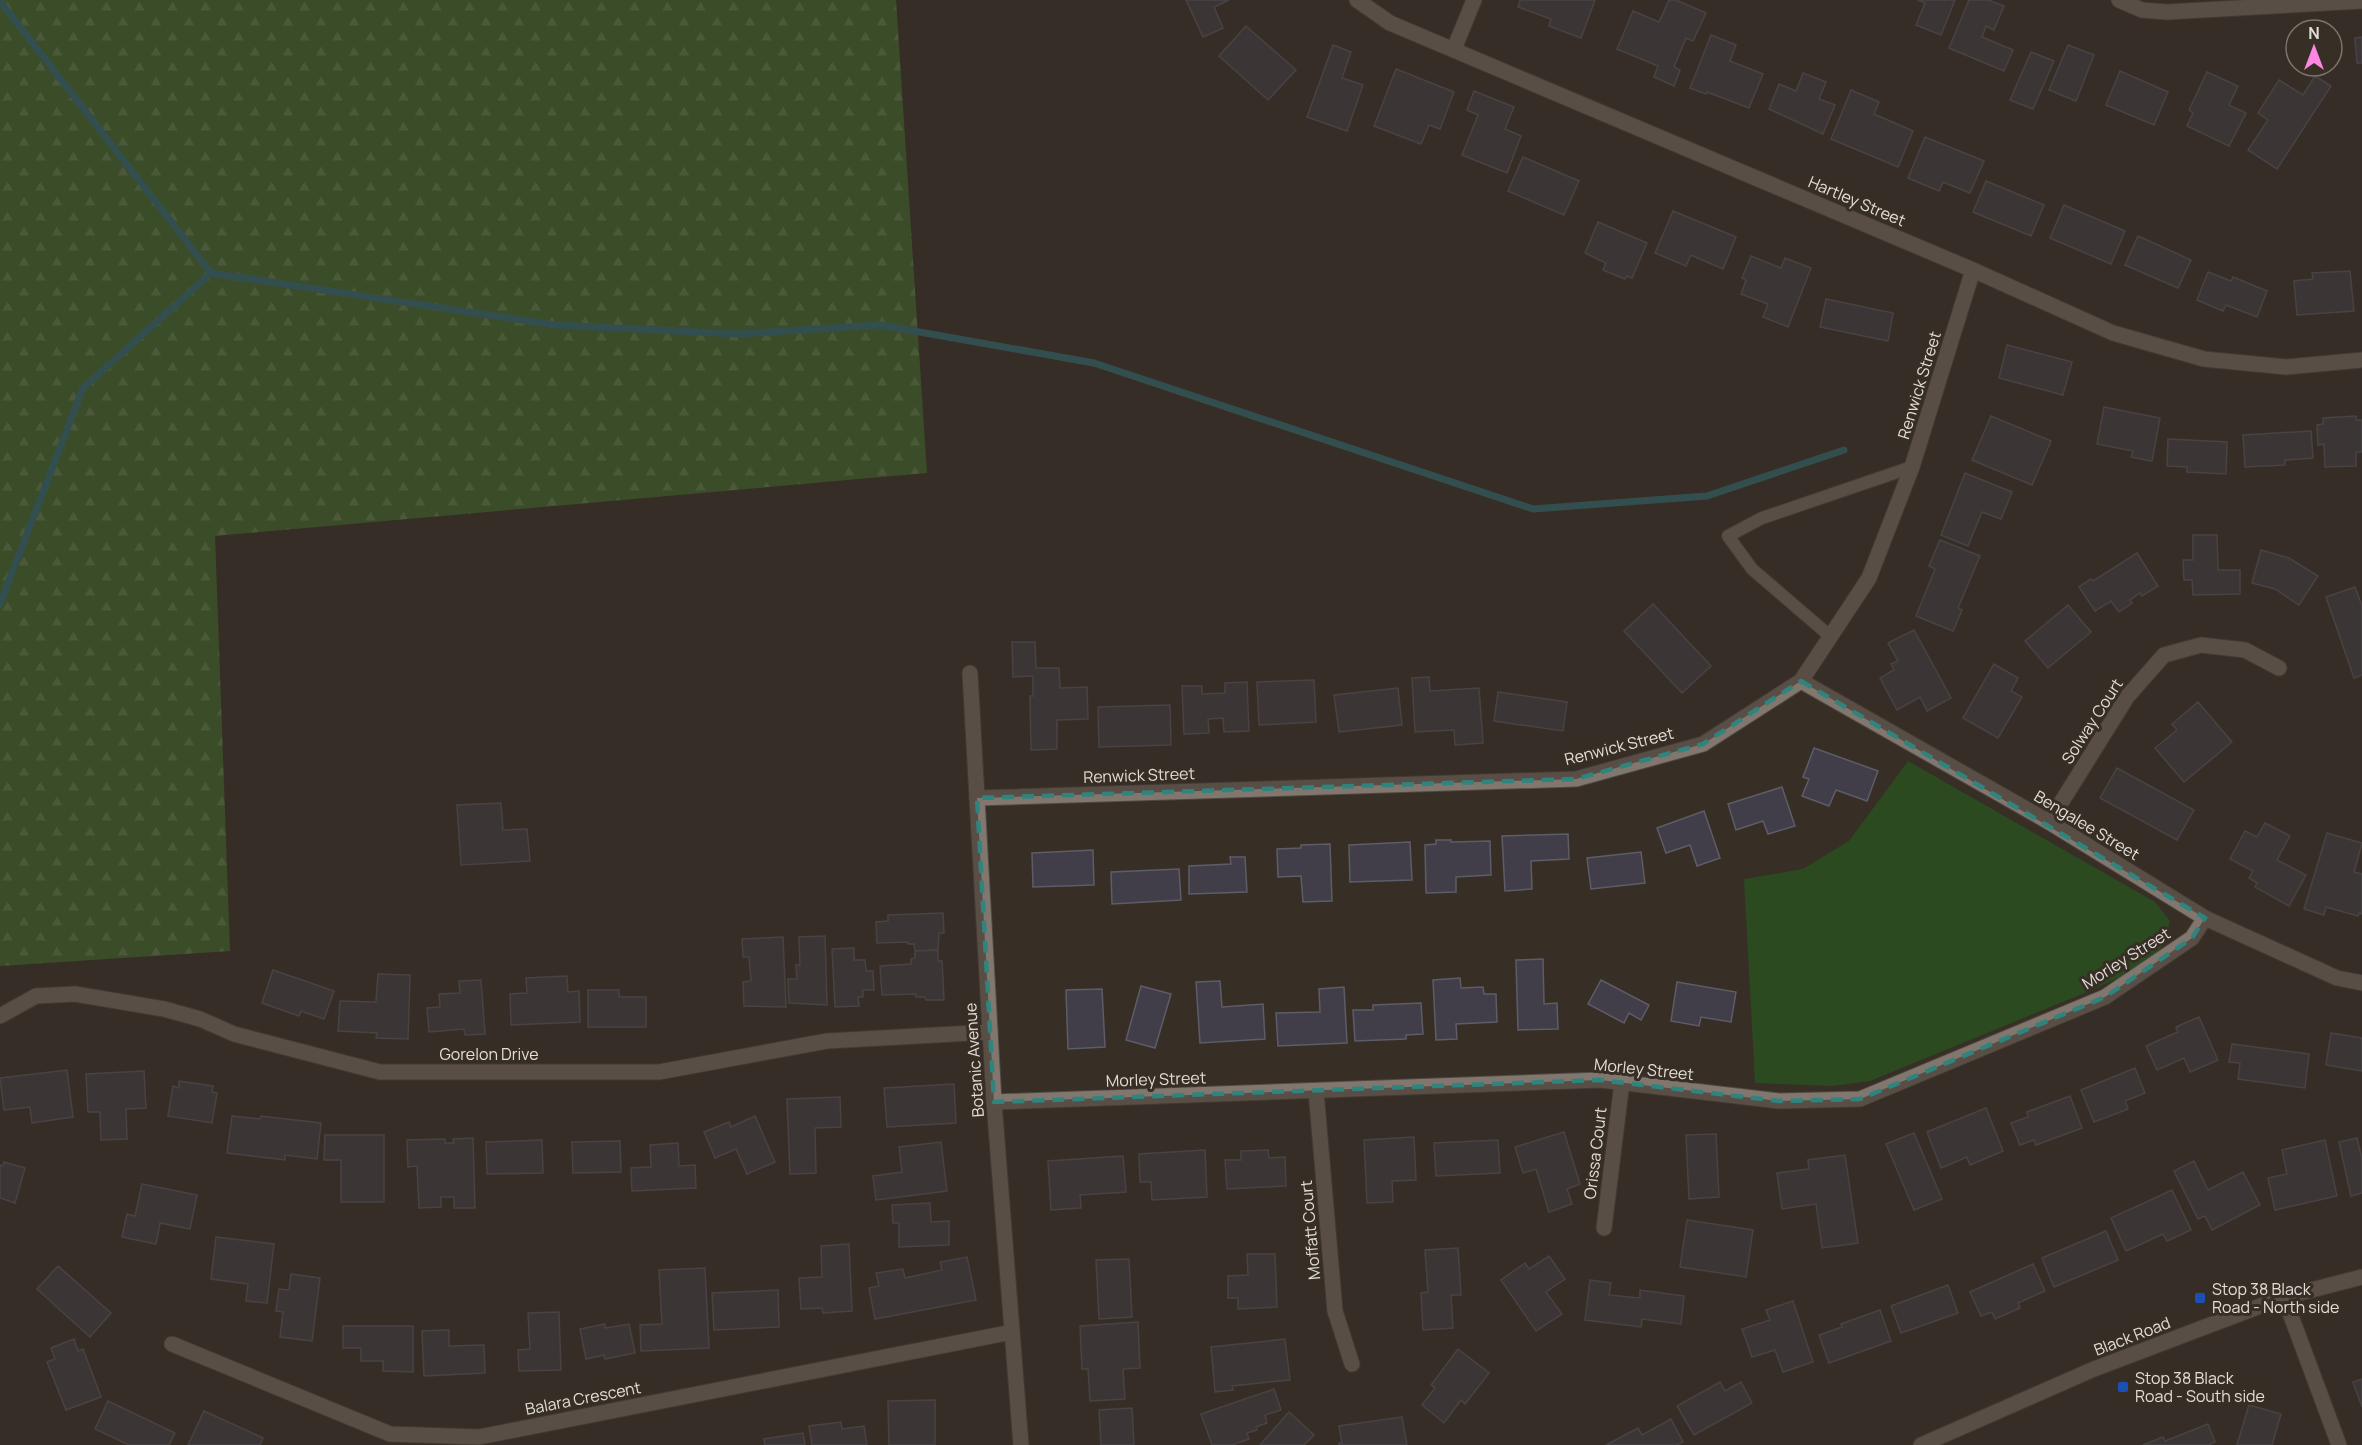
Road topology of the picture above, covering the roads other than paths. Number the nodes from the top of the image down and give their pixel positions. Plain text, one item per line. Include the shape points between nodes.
1 (1357, 0) edge
2 (1474, 0) edge
3 (2119, 0) edge
4 (2362, 2) edge
5 (2142, 5) edge
6 (1454, 49) junction
7 (1973, 270) junction
8 (2362, 360) edge
9 (1912, 467) junction
10 (1831, 637) junction
11 (2279, 668) dead end
12 (970, 673) dead end
13 (1801, 681) junction
14 (977, 798) junction
15 (2049, 822) junction
16 (2205, 918) junction
17 (2362, 983) edge
18 (0, 1016) edge
19 (990, 1032) junction
20 (1622, 1082) junction
21 (1316, 1091) junction
22 (994, 1102) junction
23 (1604, 1228) dead end
24 (2362, 1277) edge
25 (2284, 1297) junction
26 (1012, 1332) junction
27 (172, 1344) dead end
28 (1352, 1364) dead end
29 (389, 1440) edge
30 (1021, 1445) edge
31 (1921, 1445) edge
32 (2339, 1445) edge

1 - 6 street, Hartley Street via 1390,23
2 - 6 street
3 - 5 street
4 - 5 street via 2167,12
6 - 7 street, Hartley Street
7 - 8 street, Hartley Street via 2113,333 2204,359 2286,367
7 - 9 street, Renwick Street
9 - 10 street, Renwick Street via 1869,578
9 - 10 lane via 1762,519 1728,536 1752,569
10 - 13 street, Renwick Street
11 - 15 street, Solway Court via 2245,650 2201,645 2164,655 2127,697
12 - 14 street, Botanic Avenue
13 - 14 street, Renwick Street via 1703,744 1576,779
13 - 15 street, Bengalee Street
14 - 19 street, Botanic Avenue
15 - 16 street, Bengalee Street
16 - 17 street, Bengalee Street via 2337,978
16 - 20 street, Morley Street via 2192,938 2105,997 1860,1099 1779,1101
18 - 19 street, Gorelon Drive via 36,996 75,994 164,1009 234,1034 380,1072 658,1072 827,1041
19 - 22 street, Botanic Avenue
20 - 21 street, Morley Street
20 - 23 street, Orissa Court
21 - 22 street, Morley Street
21 - 28 street, Moffatt Court via 1335,1311
22 - 26 street, Botanic Avenue
24 - 25 street, Black Road
25 - 31 street, Black Road via 2094,1370
25 - 32 street
26 - 29 street, Balara Crescent via 479,1437
26 - 30 street, Botanic Avenue
27 - 29 street, Balara Crescent

